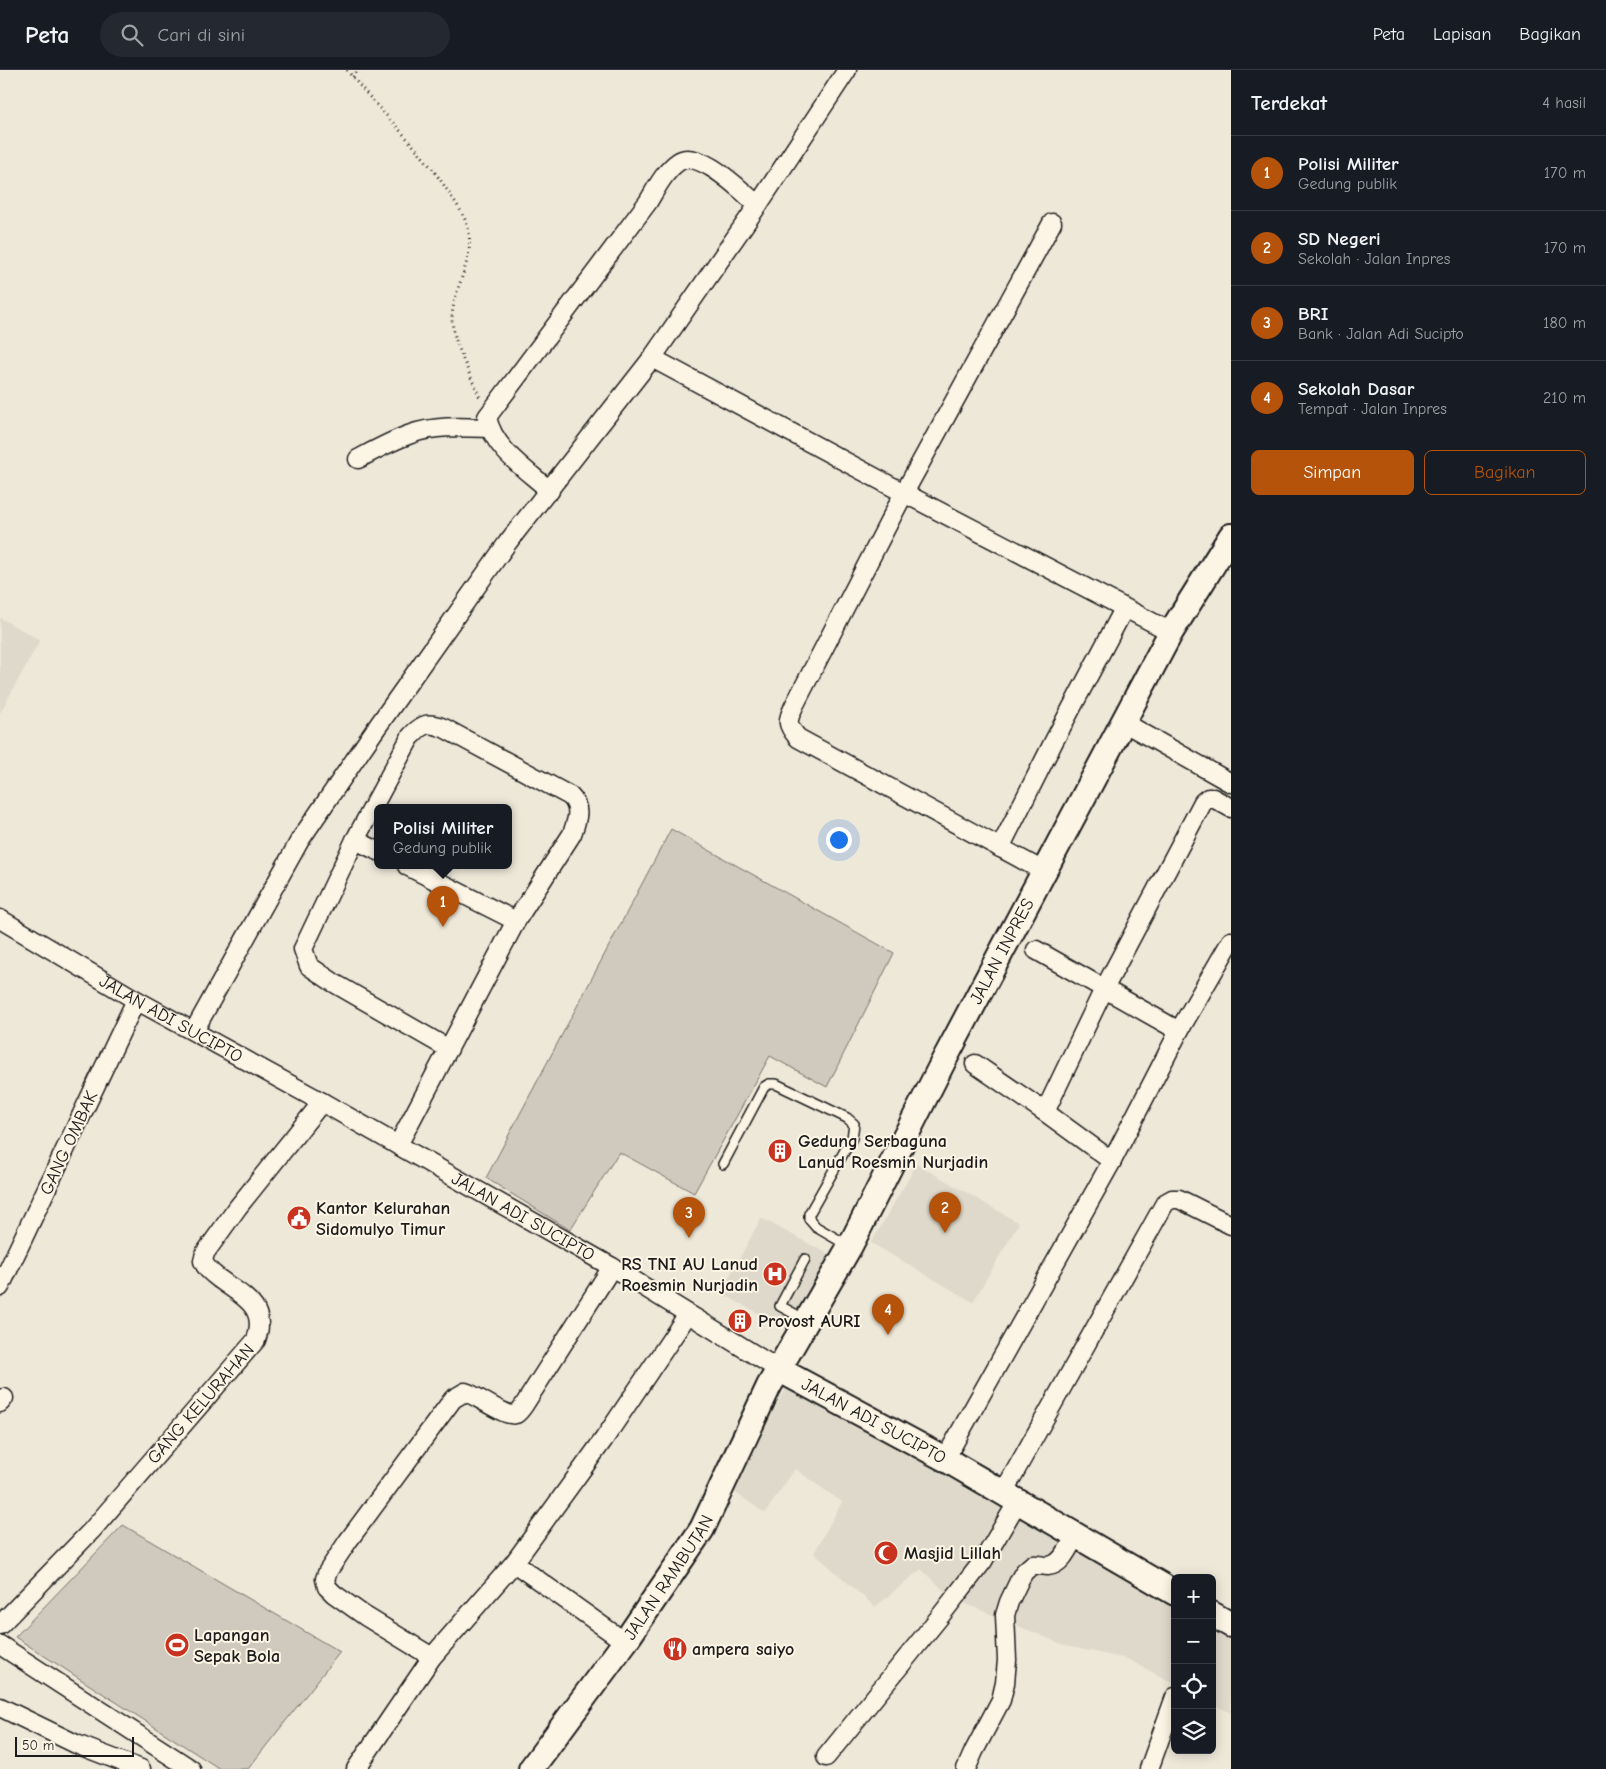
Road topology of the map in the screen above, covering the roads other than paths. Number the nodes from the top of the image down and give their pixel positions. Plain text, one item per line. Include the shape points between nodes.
1 (847, 70) edge
2 (758, 205) junction
3 (1052, 223) dead end
4 (652, 358) junction
5 (488, 422) junction
6 (358, 459) dead end
7 (550, 490) junction
8 (904, 494) junction
9 (1231, 536) edge
10 (1124, 609) junction
11 (1171, 632) junction
12 (1123, 722) junction
13 (1231, 783) edge
14 (374, 804) edge
15 (374, 805) edge
16 (1231, 808) edge
17 (355, 840) junction
18 (1000, 848) junction
19 (374, 849) edge
20 (413, 869) edge
21 (1045, 872) junction
22 (0, 919) edge
23 (516, 922) junction
24 (1231, 941) edge
25 (1036, 950) dead end
26 (1104, 989) junction
27 (136, 1000) junction
28 (194, 1031) junction
29 (1179, 1031) junction
30 (449, 1049) junction
31 (975, 1064) dead end
32 (322, 1102) junction
33 (1045, 1112) junction
34 (398, 1145) junction
35 (1112, 1161) junction
36 (724, 1164) dead end
37 (1231, 1224) edge
38 (850, 1246) junction
39 (805, 1258) dead end
40 (612, 1267) junction
41 (0, 1287) edge
42 (688, 1314) junction
43 (806, 1320) junction
44 (778, 1369) junction
45 (945, 1459) junction
46 (1011, 1497) junction
47 (1075, 1536) junction
48 (514, 1563) junction
49 (1171, 1591) edge
50 (1216, 1616) edge
51 (0, 1625) edge
52 (1231, 1625) edge
53 (625, 1642) junction
54 (0, 1645) edge
55 (432, 1657) junction
56 (0, 1707) edge
57 (1171, 1708) edge
58 (826, 1757) dead end
59 (140, 1769) edge
60 (191, 1769) edge
61 (356, 1769) edge
62 (532, 1769) edge
63 (966, 1769) edge
64 (1149, 1769) edge

1 - 2 street
2 - 4 street
2 - 5 street via 718,171 690,158 679,161 668,171
3 - 8 street
4 - 7 street
4 - 8 street
5 - 6 street via 412,433
5 - 7 street via 509,454
7 - 28 street via 508,542 300,840
8 - 10 street
8 - 18 street via 794,706 788,720 789,728 798,738
9 - 11 main road, JALAN INPRES
10 - 11 street
10 - 18 street
11 - 12 main road, JALAN INPRES
12 - 13 street
12 - 21 main road, JALAN INPRES
14 - 23 street via 411,736 419,727 433,724 570,796 576,802 578,818 572,834
15 - 17 street
16 - 26 street via 1213,798 1203,802
17 - 19 street
17 - 30 street via 303,948 309,966
18 - 21 street
20 - 23 street
21 - 38 main road, JALAN INPRES
22 - 27 street, JALAN ADI SUCIPTO
23 - 30 street
24 - 29 street
25 - 26 street
26 - 29 street
26 - 33 street
27 - 28 street, JALAN ADI SUCIPTO
27 - 41 street, GANG OMBAK
28 - 32 street, JALAN ADI SUCIPTO
29 - 35 street
30 - 34 street
31 - 33 street
32 - 34 street, JALAN ADI SUCIPTO
32 - 51 street, GANG KELURAHAN via 205,1253 203,1261 209,1270 255,1307 260,1319 256,1340 92,1530
33 - 35 street
34 - 40 street, JALAN ADI SUCIPTO
35 - 45 street
36 - 38 lane via 764,1087 769,1084 776,1084 847,1118 854,1124 852,1138 809,1219 816,1227
37 - 46 street via 1180,1199 1165,1203
38 - 43 main road, JALAN INPRES
39 - 43 lane via 780,1306
40 - 42 street, JALAN ADI SUCIPTO
40 - 55 street via 524,1405 512,1414 504,1413 473,1394 465,1392 453,1399 328,1571 327,1587 334,1594
42 - 44 street, JALAN ADI SUCIPTO
42 - 48 street via 604,1439
43 - 44 main road, JALAN INPRES
44 - 45 main road, JALAN ADI SUCIPTO
44 - 53 main road, JALAN RAMBUTAN via 702,1529
45 - 46 main road, JALAN ADI SUCIPTO
46 - 47 main road, JALAN ADI SUCIPTO
46 - 58 street via 983,1561
47 - 49 main road, JALAN ADI SUCIPTO
47 - 63 street via 1061,1560 1055,1564 1028,1567 1012,1594 1005,1615 1007,1660 1001,1700
48 - 53 street
48 - 55 street
50 - 52 main road
53 - 62 main road, JALAN RAMBUTAN
54 - 60 street
55 - 61 street
56 - 59 street via 76,1744
57 - 64 street

